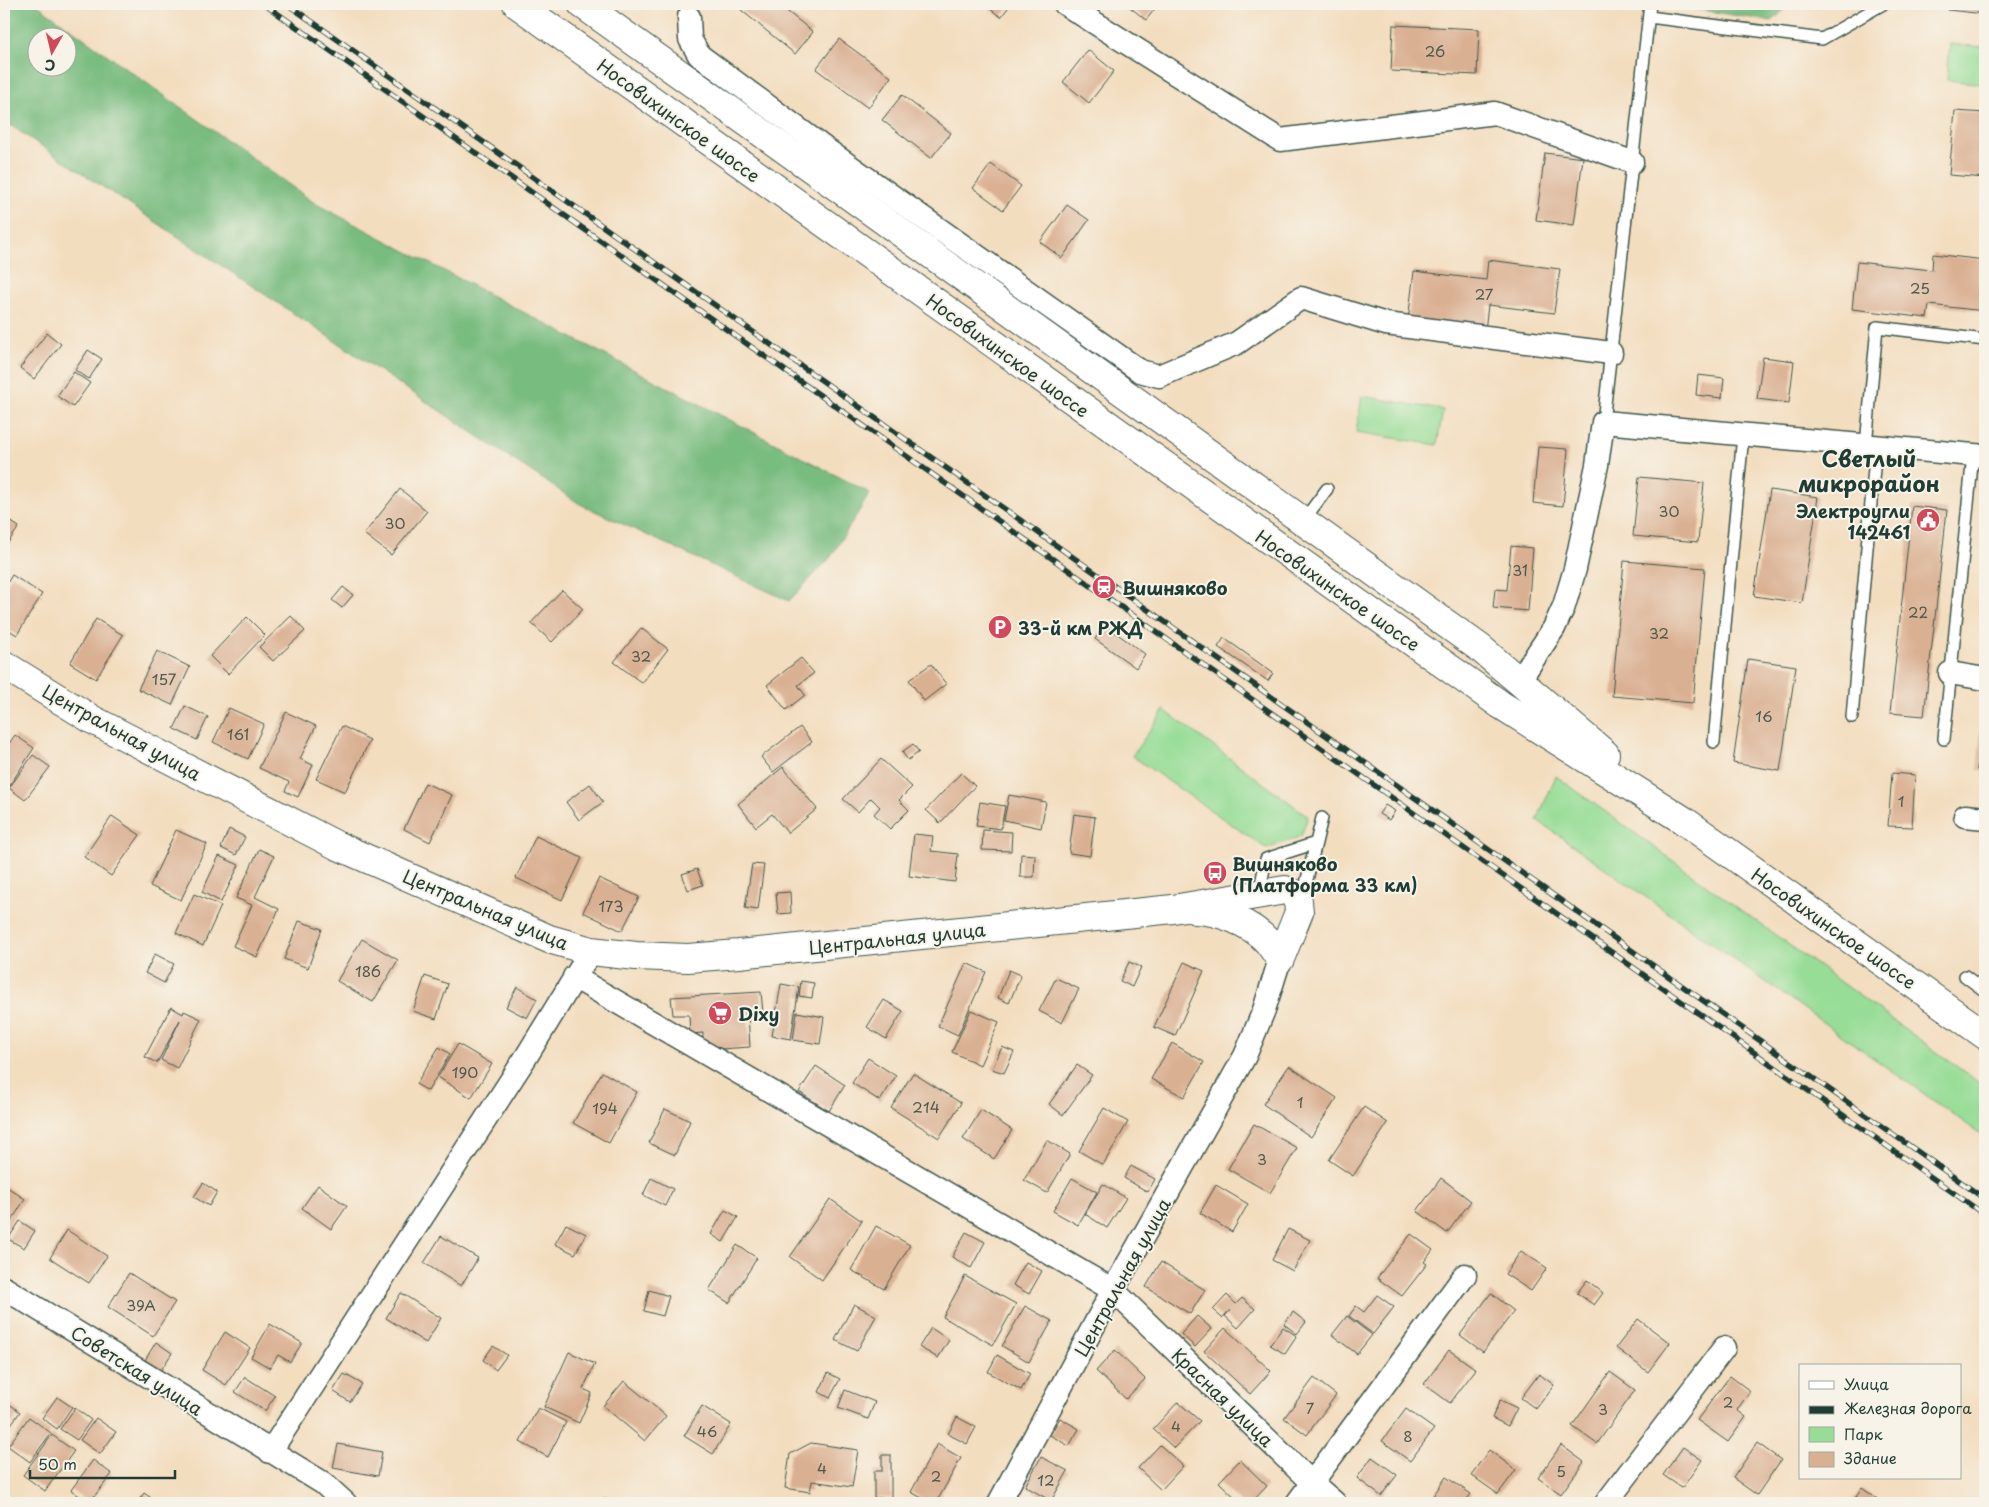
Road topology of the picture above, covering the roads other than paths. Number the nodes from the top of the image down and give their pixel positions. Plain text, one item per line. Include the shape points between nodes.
1 (517, 4) edge
2 (582, 4) edge
3 (1064, 4) edge
4 (1650, 4) edge
5 (1883, 4) edge
6 (689, 17) dead end
7 (1649, 18) junction
8 (1632, 162) junction
9 (1985, 340) edge
10 (1611, 353) junction
11 (1603, 422) junction
12 (1743, 435) junction
13 (1871, 446) junction
14 (1979, 455) edge
15 (1327, 489) dead end
16 (1303, 521) junction
17 (4, 665) edge
18 (1950, 674) junction
19 (1985, 679) edge
20 (1519, 681) junction
21 (1501, 705) junction
22 (1852, 718) dead end
23 (1944, 739) dead end
24 (1714, 742) dead end
25 (1322, 818) dead end
26 (1683, 820) junction
27 (1316, 844) junction
28 (1281, 898) junction
29 (1173, 908) junction
30 (591, 951) junction
31 (1280, 959) junction
32 (1965, 976) dead end
33 (574, 977) junction
34 (1985, 991) edge
35 (1985, 1035) edge
36 (1465, 1275) dead end
37 (4, 1288) edge
38 (1113, 1290) junction
39 (1724, 1348) dead end
40 (270, 1452) junction
41 (1312, 1483) junction
42 (345, 1503) edge
43 (999, 1503) edge
44 (1297, 1503) edge
45 (1335, 1503) edge
46 (1606, 1503) edge

1 - 21 main road, Носовихинское шоссе
2 - 16 main road, Носовихинское шоссе
3 - 8 street via 1280,140 1495,113
4 - 7 lane
5 - 7 lane via 1822,39
6 - 10 street via 690,39 698,55 1140,371 1158,376 1237,343 1301,298 1386,324
7 - 8 lane
8 - 10 lane
9 - 13 lane via 1877,326
10 - 11 lane
11 - 12 street
11 - 20 street via 1575,569 1564,606 1554,628
12 - 13 street
12 - 24 lane
13 - 14 street
13 - 22 lane
14 - 18 lane
15 - 16 lane
16 - 20 main road, Носовихинское шоссе via 1480,648
17 - 30 main road, Центральная улица via 93,720 336,845 549,939
18 - 19 street
18 - 23 lane
20 - 21 main road
20 - 26 main road, Носовихинское шоссе
21 - 26 main road, Носовихинское шоссе
25 - 27 lane
26 - 35 main road, Носовихинское шоссе
27 - 28 lane
27 - 28 lane via 1266,859
28 - 29 main road, Центральная улица
28 - 31 main road, Центральная улица
29 - 30 main road, Центральная улица via 705,957
29 - 31 main road via 1205,910 1240,923 1268,942
30 - 33 street
31 - 38 street, Центральная улица via 1246,1056
32 - 34 lane
33 - 38 street, Красная улица
33 - 40 street via 526,1057
36 - 41 street
37 - 40 street, Советская улица
38 - 41 street, Красная улица
38 - 43 street, Центральная улица
39 - 46 street
40 - 42 street via 323,1483
41 - 44 street
41 - 45 street, Красная улица

